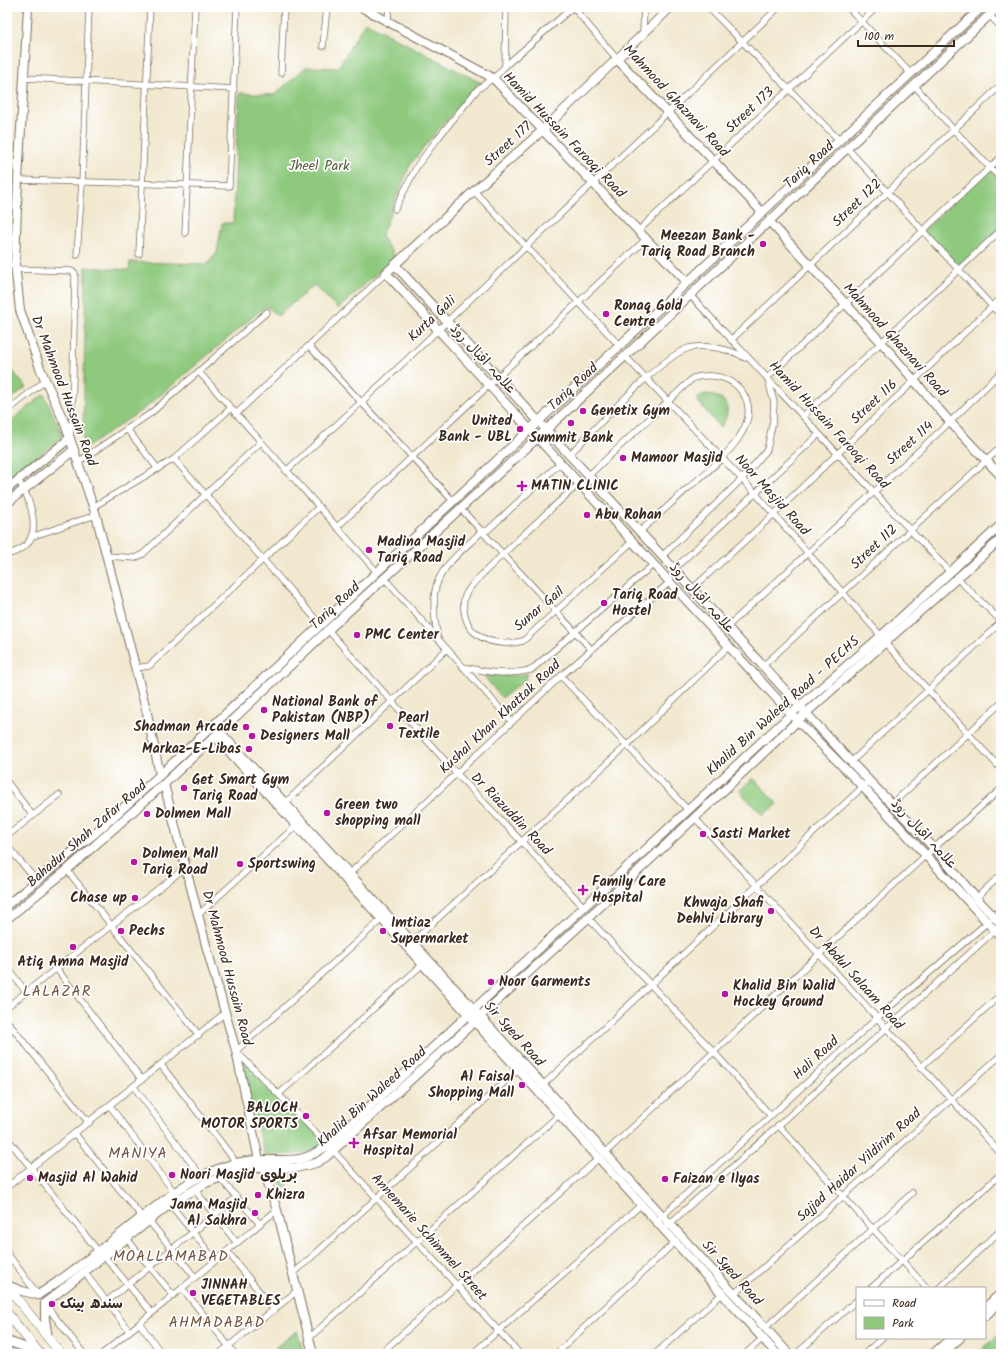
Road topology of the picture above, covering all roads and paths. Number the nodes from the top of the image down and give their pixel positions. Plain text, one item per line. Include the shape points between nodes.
1 (28, 7) edge
2 (89, 7) edge
3 (150, 7) edge
4 (195, 7) edge
5 (237, 7) edge
6 (284, 7) edge
7 (327, 7) edge
8 (361, 7) edge
9 (389, 7) edge
10 (506, 7) edge
11 (572, 7) edge
12 (644, 7) edge
13 (671, 7) edge
14 (708, 7) edge
15 (779, 7) edge
16 (848, 7) edge
17 (877, 7) edge
18 (982, 7) edge
19 (998, 7) edge
20 (989, 15) junction
21 (388, 21) junction
22 (862, 22) junction
23 (1001, 27) edge
24 (643, 33) junction
25 (742, 42) junction
26 (323, 46) dead end
27 (616, 58) junction
28 (505, 66) junction
29 (282, 73) dead end
30 (911, 74) junction
31 (24, 78) junction
32 (493, 78) junction
33 (86, 81) junction
34 (1001, 84) edge
35 (147, 85) junction
36 (914, 85) junction
37 (190, 87) junction
38 (234, 89) junction
39 (789, 90) junction
40 (668, 112) junction
41 (953, 129) junction
42 (543, 130) junction
43 (839, 140) junction
44 (846, 148) junction
45 (1001, 157) edge
46 (714, 160) junction
47 (990, 168) junction
48 (1001, 179) edge
49 (18, 180) junction
50 (82, 183) junction
51 (593, 183) junction
52 (142, 185) junction
53 (186, 186) junction
54 (474, 192) junction
55 (887, 192) junction
56 (395, 209) dead end
57 (762, 212) junction
58 (769, 221) junction
59 (1001, 230) edge
60 (638, 231) junction
61 (923, 231) junction
62 (185, 233) dead end
63 (646, 239) junction
64 (526, 247) junction
65 (139, 254) dead end
66 (77, 255) dead end
67 (810, 265) junction
68 (13, 266) edge
69 (396, 266) junction
70 (959, 270) junction
71 (386, 273) junction
72 (687, 282) junction
73 (690, 294) junction
74 (1001, 298) edge
75 (579, 303) junction
76 (845, 303) junction
77 (992, 306) junction
78 (267, 312) dead end
79 (1001, 316) edge
80 (447, 321) junction
81 (438, 330) junction
82 (731, 340) junction
83 (881, 342) junction
84 (619, 345) junction
85 (309, 346) junction
86 (625, 356) junction
87 (753, 362) junction
88 (199, 372) junction
89 (1001, 372) edge
90 (498, 377) junction
91 (647, 378) junction
92 (767, 378) junction
93 (46, 380) junction
94 (916, 380) junction
95 (489, 385) junction
96 (667, 401) junction
97 (361, 402) junction
98 (231, 408) junction
99 (7, 411) edge
100 (236, 414) junction
101 (803, 416) junction
102 (539, 422) junction
103 (950, 422) junction
104 (127, 429) junction
105 (530, 430) junction
106 (546, 430) junction
107 (819, 434) junction
108 (70, 438) junction
109 (538, 438) junction
110 (261, 442) junction
111 (1001, 447) edge
112 (74, 450) junction
113 (837, 453) junction
114 (569, 455) junction
115 (413, 457) junction
116 (722, 458) junction
117 (174, 459) junction
118 (986, 461) junction
119 (78, 462) junction
120 (560, 463) junction
121 (158, 469) junction
122 (286, 470) junction
123 (588, 476) junction
124 (1001, 476) edge
125 (742, 479) junction
126 (18, 480) junction
127 (580, 484) junction
128 (7, 489) edge
129 (24, 490) junction
130 (873, 492) junction
131 (205, 494) junction
132 (756, 494) junction
133 (454, 502) junction
134 (7, 503) edge
135 (93, 507) junction
136 (319, 507) junction
137 (461, 509) junction
138 (96, 515) junction
139 (773, 515) junction
140 (1001, 525) edge
141 (337, 527) junction
142 (910, 530) junction
143 (482, 531) junction
144 (640, 532) junction
145 (31, 537) junction
146 (1001, 539) edge
147 (633, 541) junction
148 (7, 554) edge
149 (503, 554) junction
150 (808, 554) junction
151 (107, 556) junction
152 (662, 556) junction
153 (262, 559) junction
154 (654, 564) junction
155 (674, 570) junction
156 (377, 572) junction
157 (950, 572) junction
158 (384, 578) junction
159 (958, 579) junction
160 (670, 582) junction
161 (692, 589) junction
162 (844, 592) junction
163 (557, 612) junction
164 (1001, 622) edge
165 (320, 624) junction
166 (727, 627) junction
167 (328, 630) junction
168 (575, 633) junction
169 (437, 638) junction
170 (883, 640) junction
171 (728, 646) junction
172 (447, 649) junction
173 (591, 649) junction
174 (763, 666) junction
175 (463, 667) junction
176 (136, 668) junction
177 (561, 676) junction
178 (928, 690) junction
179 (392, 702) junction
180 (1001, 704) edge
181 (800, 706) junction
182 (806, 713) junction
183 (791, 714) junction
184 (798, 721) junction
185 (512, 722) junction
186 (969, 733) junction
187 (218, 734) junction
188 (626, 746) junction
189 (851, 762) junction
190 (1001, 769) edge
191 (457, 774) junction
192 (160, 775) junction
193 (7, 782) edge
194 (164, 784) junction
195 (866, 784) junction
196 (1001, 789) edge
197 (59, 795) dead end
198 (285, 803) junction
199 (892, 804) junction
200 (688, 810) junction
201 (33, 816) junction
202 (694, 817) junction
203 (299, 823) junction
204 (7, 836) edge
205 (520, 842) junction
206 (7, 846) edge
207 (934, 848) junction
208 (926, 855) junction
209 (186, 867) junction
210 (67, 870) junction
211 (350, 874) junction
212 (1001, 875) edge
213 (37, 881) junction
214 (757, 886) junction
215 (976, 898) junction
216 (7, 906) edge
217 (583, 906) junction
218 (198, 915) junction
219 (994, 916) junction
220 (385, 917) junction
221 (588, 918) junction
222 (7, 919) edge
223 (987, 923) junction
224 (111, 925) junction
225 (999, 926) edge
226 (1001, 937) edge
227 (412, 942) junction
228 (819, 954) junction
229 (426, 961) junction
230 (7, 968) edge
231 (56, 968) junction
232 (650, 984) junction
233 (26, 992) junction
234 (996, 998) dead end
235 (7, 1007) edge
236 (473, 1009) junction
237 (225, 1013) junction
238 (480, 1017) junction
239 (877, 1018) junction
240 (7, 1021) edge
241 (458, 1023) junction
242 (886, 1028) junction
243 (465, 1030) junction
244 (199, 1035) junction
245 (236, 1051) junction
246 (713, 1051) junction
247 (1001, 1055) edge
248 (161, 1065) junction
249 (921, 1067) junction
250 (519, 1069) junction
251 (531, 1077) junction
252 (142, 1080) junction
253 (543, 1085) junction
254 (134, 1087) junction
255 (279, 1094) junction
256 (951, 1100) junction
257 (110, 1106) junction
258 (777, 1111) junction
259 (560, 1114) junction
260 (770, 1118) junction
261 (784, 1120) junction
262 (89, 1122) junction
263 (777, 1126) junction
264 (75, 1134) junction
265 (7, 1138) edge
266 (590, 1142) junction
267 (331, 1148) junction
268 (1001, 1154) edge
269 (602, 1155) junction
270 (234, 1163) junction
271 (261, 1164) junction
272 (30, 1168) junction
273 (1001, 1174) edge
274 (201, 1176) junction
275 (219, 1177) junction
276 (7, 1187) edge
277 (194, 1189) junction
278 (174, 1192) junction
279 (912, 1193) dead end
280 (843, 1196) junction
281 (237, 1197) junction
282 (378, 1198) junction
283 (170, 1204) junction
284 (642, 1204) junction
285 (277, 1210) junction
286 (215, 1216) junction
287 (660, 1218) junction
288 (146, 1219) junction
289 (259, 1223) junction
290 (667, 1226) junction
291 (873, 1229) junction
292 (1001, 1230) edge
293 (192, 1233) junction
294 (127, 1239) junction
295 (417, 1242) junction
296 (676, 1242) junction
297 (237, 1243) junction
298 (172, 1249) junction
299 (226, 1251) junction
300 (7, 1253) edge
301 (101, 1254) junction
302 (215, 1260) junction
303 (902, 1260) junction
304 (150, 1268) junction
305 (84, 1273) junction
306 (293, 1274) junction
307 (195, 1277) junction
308 (66, 1282) junction
309 (7, 1285) edge
310 (128, 1285) junction
311 (457, 1285) junction
312 (871, 1287) edge
313 (926, 1287) edge
314 (940, 1287) edge
315 (182, 1288) junction
316 (298, 1291) junction
317 (722, 1292) junction
318 (1001, 1293) edge
319 (734, 1294) junction
320 (38, 1295) junction
321 (173, 1295) junction
322 (856, 1301) edge
323 (1001, 1301) edge
324 (106, 1302) junction
325 (45, 1303) junction
326 (986, 1307) edge
327 (742, 1308) junction
328 (274, 1310) junction
329 (7, 1312) edge
330 (152, 1313) junction
331 (986, 1315) edge
332 (140, 1324) junction
333 (765, 1328) junction
334 (498, 1330) junction
335 (129, 1331) junction
336 (48, 1338) junction
337 (309, 1338) junction
338 (762, 1339) junction
339 (881, 1339) edge
340 (950, 1339) edge
341 (959, 1339) edge
342 (7, 1341) edge
343 (229, 1346) junction
344 (7, 1347) edge
345 (39, 1353) edge
346 (12, 1354) edge
347 (61, 1354) edge
348 (84, 1354) edge
349 (102, 1354) edge
350 (162, 1354) edge
351 (219, 1354) edge
352 (235, 1354) edge
353 (312, 1354) edge
354 (380, 1354) edge
355 (472, 1354) edge
356 (520, 1354) edge
357 (556, 1354) edge
358 (655, 1354) edge
359 (744, 1354) edge
360 (777, 1354) edge
361 (789, 1354) edge
362 (796, 1354) edge
363 (864, 1354) edge
364 (933, 1354) edge
365 (942, 1354) edge

1 - 31 main road, Dr Mahmood Hussain Road
2 - 33 street
3 - 35 street
4 - 37 street
5 - 38 street
6 - 29 street
7 - 26 street
8 - 21 main road, Hamid Hussain Farooqi Road
9 - 21 street
10 - 28 street
11 - 27 street, Mahmood Ghaznavi Road
11 - 28 street
12 - 24 street
13 - 24 main road, Street 177
14 - 25 street
15 - 25 street, Kurta Gali
16 - 22 street
17 - 22 street, Street 173
18 - 30 main road, Tariq Road
19 - 20 main road, Tariq Road
20 - 23 street
20 - 36 main road, Tariq Road
21 - 32 main road, Hamid Hussain Farooqi Road
22 - 30 street
22 - 39 street, Street 173
24 - 27 main road, Street 177
25 - 39 street
25 - 40 street, Kurta Gali
27 - 40 main road, Mahmood Ghaznavi Road
27 - 42 main road, Street 177
28 - 32 street
30 - 43 main road, Tariq Road
31 - 33 street
31 - 49 main road, Dr Mahmood Hussain Road
32 - 42 main road, Hamid Hussain Farooqi Road
32 - 56 street via 477,90 428,151 417,166
33 - 35 street
33 - 50 street
34 - 41 street, Street 122
35 - 37 street
35 - 52 street
36 - 41 street
36 - 44 main road, Tariq Road
37 - 38 street
37 - 53 street
38 - 53 street via 230,186
39 - 43 street
39 - 46 street, Street 173
40 - 46 main road, Mahmood Ghaznavi Road
40 - 51 street, Kurta Gali
41 - 47 street
41 - 55 street, Street 122
42 - 51 main road, Hamid Hussain Farooqi Road
42 - 54 main road, Street 177
43 - 57 main road, Tariq Road
44 - 55 street
44 - 58 main road, Tariq Road
45 - 47 street
46 - 57 main road, Mahmood Ghaznavi Road
46 - 60 street, Street 173
47 - 48 street
47 - 61 street
49 - 50 street
49 - 68 main road, Dr Mahmood Hussain Road
50 - 52 street
50 - 66 street
51 - 60 main road, Hamid Hussain Farooqi Road
51 - 64 street, Kurta Gali
52 - 53 street
52 - 65 street
53 - 62 street
54 - 64 street
54 - 69 main road, Street 177
55 - 61 street
55 - 67 street, Street 122
57 - 72 main road, Tariq Road
58 - 67 main road, Mahmood Ghaznavi Road
58 - 73 main road, Tariq Road
59 - 70 street
60 - 63 main road, Hamid Hussain Farooqi Road
61 - 70 street
61 - 76 street
63 - 72 main road, Hamid Hussain Farooqi Road
63 - 75 street
64 - 75 street
64 - 80 street, Kurta Gali
67 - 76 main road, Mahmood Ghaznavi Road
67 - 82 street, Street 122
68 - 93 main road, Dr Mahmood Hussain Road via 20,310
68 - 108 street via 76,273
69 - 71 main road, Street 177
69 - 80 main road, علامہ اقبال روڈ
70 - 77 street
70 - 83 street
71 - 81 main road, علامہ اقبال روڈ
71 - 85 street
72 - 84 main road, Tariq Road
73 - 82 street, Hamid Hussain Farooqi Road
73 - 86 main road, Tariq Road
74 - 77 street, Street 116
75 - 84 street
75 - 90 street
76 - 83 main road, Mahmood Ghaznavi Road
76 - 92 street
77 - 79 street
77 - 94 street, Street 116
78 - 88 street
80 - 81 street, Kurta Gali
80 - 90 main road, علامہ اقبال روڈ
81 - 95 main road, علامہ اقبال روڈ
81 - 97 street, Kurta Gali
82 - 87 street, Hamid Hussain Farooqi Road
83 - 94 main road, Mahmood Ghaznavi Road
83 - 101 street
84 - 102 main road, Tariq Road
85 - 97 street
85 - 100 street
86 - 91 street, Noor Masjid Road
86 - 106 main road, Tariq Road
87 - 91 street via 723,349 690,348 676,354
87 - 92 street, Hamid Hussain Farooqi Road
88 - 98 street
88 - 104 street via 151,413
89 - 103 street, Street 114
90 - 95 street
90 - 102 main road, علامہ اقبال روڈ
91 - 96 street, Noor Masjid Road
91 - 114 street
92 - 101 street, Hamid Hussain Farooqi Road
92 - 125 street via 774,402 770,440 767,450
93 - 99 street
93 - 108 main road, Dr Mahmood Hussain Road
94 - 103 main road, Mahmood Ghaznavi Road
94 - 113 street, Street 116
95 - 105 main road, علامہ اقبال روڈ
95 - 115 street
96 - 116 street, Noor Masjid Road
96 - 116 street via 685,382 701,376 711,375 729,380 741,390 748,409 748,418 738,441
96 - 123 street
97 - 115 street
97 - 122 street, Kurta Gali
98 - 100 street
98 - 117 street
100 - 110 street
101 - 107 street, Hamid Hussain Farooqi Road
102 - 105 main road, Tariq Road
102 - 106 main road, علامہ اقبال روڈ
103 - 118 main road, Mahmood Ghaznavi Road
103 - 130 street, Street 114
104 - 119 street
104 - 121 street
105 - 109 main road, علامہ اقبال روڈ
105 - 133 main road, Tariq Road
106 - 109 main road, Tariq Road
106 - 114 main road, علامہ اقبال روڈ
107 - 113 street, Hamid Hussain Farooqi Road
107 - 132 street
108 - 112 main road, Dr Mahmood Hussain Road
108 - 126 main road
109 - 120 main road, علامہ اقبال روڈ
109 - 137 main road, Tariq Road
110 - 122 street
110 - 131 street
111 - 118 street, Street 112
112 - 119 main road, Dr Mahmood Hussain Road
112 - 129 main road
113 - 130 street, Hamid Hussain Farooqi Road
113 - 139 street, Street 116
114 - 123 main road, علامہ اقبال روڈ
115 - 133 street
115 - 141 street
116 - 125 street, Noor Masjid Road
116 - 144 street
117 - 121 street
117 - 131 street
118 - 124 main road, Mahmood Ghaznavi Road
118 - 142 street, Street 112
119 - 135 main road, Dr Mahmood Hussain Road
120 - 127 main road, علامہ اقبال روڈ
120 - 143 street via 488,530
121 - 135 street
122 - 136 street
123 - 144 main road, علامہ اقبال روڈ
125 - 132 street, Noor Masjid Road
125 - 152 street
126 - 128 main road
126 - 129 street
127 - 147 main road, علامہ اقبال روڈ
127 - 149 street, Sunar Gail
129 - 134 main road
129 - 145 street via 33,523
130 - 142 street, Hamid Hussain Farooqi Road
130 - 150 street, Street 114
131 - 151 street via 144,554 135,558
131 - 153 street
132 - 139 street, Noor Masjid Road
132 - 155 street
133 - 156 main road, Tariq Road
135 - 138 main road, Dr Mahmood Hussain Road
136 - 141 street
136 - 153 street
137 - 143 street
137 - 158 main road, Tariq Road
138 - 145 street
138 - 151 main road, Dr Mahmood Hussain Road
139 - 150 street, Noor Masjid Road
139 - 161 street, Street 116
140 - 157 main road, Khalid Bin Waleed Road - PECHS
141 - 156 street
142 - 157 street, Hamid Hussain Farooqi Road
142 - 162 street, Street 112
143 - 149 street
143 - 169 street via 443,570 438,579 434,605
144 - 152 main road, علامہ اقبال روڈ
145 - 148 street via 23,548
146 - 159 main road, Khalid Bin Waleed Road - PECHS
147 - 154 main road, علامہ اقبال روڈ
147 - 163 street, Sunar Gail
149 - 163 street
149 - 163 street, Sunar Gail via 465,595 465,616 473,631 490,641 523,641
150 - 162 street, Noor Masjid Road
150 - 166 street, Street 114
151 - 176 main road, Dr Mahmood Hussain Road
152 - 155 main road, علامہ اقبال روڈ
153 - 165 street
153 - 176 street via 149,666
154 - 160 main road, علامہ اقبال روڈ
154 - 168 street
155 - 161 main road, علامہ اقبال روڈ
156 - 165 main road, Tariq Road
157 - 170 main road, Khalid Bin Waleed Road - PECHS
158 - 167 main road, Tariq Road
158 - 169 street
159 - 164 street
159 - 170 main road, Khalid Bin Waleed Road - PECHS
160 - 171 main road, علامہ اقبال روڈ
160 - 173 street, Kushal Khan Khattak Road
161 - 166 main road, علامہ اقبال روڈ
162 - 170 street, Noor Masjid Road
162 - 174 street, Street 112
163 - 168 street
164 - 178 street
165 - 192 main road, Tariq Road
166 - 174 main road, علامہ اقبال روڈ
167 - 179 street, Dr Riazuddin Road
167 - 187 main road, Tariq Road
168 - 173 street
168 - 175 street via 531,670 514,674 495,674
169 - 172 street
170 - 178 street, Noor Masjid Road
170 - 181 main road, Khalid Bin Waleed Road - PECHS
170 - 182 main road, Khalid Bin Waleed Road - PECHS
171 - 183 main road, علامہ اقبال روڈ
171 - 188 street
172 - 175 street
172 - 179 street
173 - 177 street, Kushal Khan Khattak Road
174 - 181 main road, علامہ اقبال روڈ
175 - 185 street
176 - 192 main road, Dr Mahmood Hussain Road
177 - 185 street, Kushal Khan Khattak Road
177 - 188 street
178 - 186 street, Noor Masjid Road
178 - 189 street
179 - 191 street, Dr Riazuddin Road
179 - 198 street
180 - 186 street
181 - 182 main road, علامہ اقبال روڈ
181 - 183 main road, Khalid Bin Waleed Road - PECHS
182 - 184 main road, Khalid Bin Waleed Road - PECHS
182 - 189 main road, علامہ اقبال روڈ
183 - 184 main road, علامہ اقبال روڈ
183 - 200 main road, Khalid Bin Waleed Road - PECHS
184 - 195 main road, علامہ اقبال روڈ
184 - 202 main road, Khalid Bin Waleed Road - PECHS
185 - 191 street, Kushal Khan Khattak Road
186 - 190 street, Noor Masjid Road
186 - 199 street
187 - 194 main road, Tariq Road
187 - 198 main road, Sir Syed Road
187 - 203 main road, Sir Syed Road
188 - 200 street
188 - 205 street
189 - 195 main road, علامہ اقبال روڈ
191 - 205 street, Dr Riazuddin Road
191 - 211 street, Kushal Khan Khattak Road
192 - 213 main road, Bahadur Shah Zafar Road via 93,836
193 - 201 street
194 - 209 main road, Dr Mahmood Hussain Road
194 - 210 main road, Bahadur Shah Zafar Road
195 - 199 main road, علامہ اقبال روڈ
195 - 208 main road, علامہ اقبال روڈ
195 - 214 street
196 - 207 street
197 - 201 street
198 - 203 main road, Sir Syed Road
199 - 207 main road, علامہ اقبال روڈ
200 - 217 main road, Khalid Bin Waleed Road - PECHS
201 - 204 street
202 - 214 street, Dr Abdul Salaam Road
202 - 221 main road, Khalid Bin Waleed Road - PECHS
203 - 211 main road, Sir Syed Road
203 - 218 street
203 - 220 main road, Sir Syed Road
205 - 217 street, Dr Riazuddin Road
205 - 227 street
206 - 213 street
207 - 208 street
207 - 215 main road, علامہ اقبال روڈ
208 - 223 main road, علامہ اقبال روڈ
208 - 228 street
209 - 218 main road, Dr Mahmood Hussain Road
209 - 224 street
210 - 222 main road, Bahadur Shah Zafar Road
210 - 224 street
211 - 220 main road, Sir Syed Road
212 - 215 street
213 - 216 main road, Bahadur Shah Zafar Road
214 - 228 street, Dr Abdul Salaam Road
214 - 232 street
215 - 219 main road, علامہ اقبال روڈ
217 - 236 main road, Khalid Bin Waleed Road
218 - 237 main road, Dr Mahmood Hussain Road
219 - 223 street, Hali Road
219 - 225 main road, علامہ اقبال روڈ
220 - 227 main road, Sir Syed Road
220 - 229 main road, Sir Syed Road
220 - 245 street
221 - 232 street
221 - 238 main road, Khalid Bin Waleed Road
223 - 225 main road, علامہ اقبال روڈ
223 - 239 street, Hali Road
224 - 231 street
224 - 244 street
225 - 226 main road, علامہ اقبال روڈ
225 - 242 street, Hali Road
227 - 229 main road, Sir Syed Road
228 - 239 street, Dr Abdul Salaam Road
228 - 246 street
229 - 236 main road, Sir Syed Road
229 - 255 street
230 - 233 street
231 - 233 street
231 - 252 street
232 - 246 street
232 - 253 street
233 - 235 street
234 - 249 street
236 - 238 main road, Sir Syed Road
236 - 238 main road via 479,1010
236 - 241 main road, Khalid Bin Waleed Road
237 - 244 street
237 - 245 main road, Dr Mahmood Hussain Road
238 - 243 main road, Khalid Bin Waleed Road
238 - 250 main road, Sir Syed Road
238 - 251 main road, Sir Syed Road
239 - 242 street, Dr Abdul Salaam Road
239 - 258 street, Hali Road
240 - 262 street
241 - 243 main road via 464,1026
241 - 267 main road, Khalid Bin Waleed Road
242 - 249 street, Dr Abdul Salaam Road
242 - 261 street, Hali Road
243 - 267 main road, Khalid Bin Waleed Road
244 - 248 street
245 - 255 street, Annemarie Schimmel Street
245 - 271 main road, Dr Mahmood Hussain Road
246 - 260 street
246 - 269 street
247 - 256 street, Sajjad Haidar Yildirim Road
248 - 252 street
248 - 270 street
249 - 256 street, Dr Abdul Salaam Road
250 - 251 main road, Sir Syed Road
250 - 282 street
251 - 253 main road, Sir Syed Road
251 - 259 main road, Sir Syed Road
252 - 254 street
253 - 266 main road, Sir Syed Road
254 - 257 street
254 - 274 street
255 - 267 street, Annemarie Schimmel Street
256 - 268 street, Dr Abdul Salaam Road
256 - 280 street, Sajjad Haidar Yildirim Road
257 - 262 street
257 - 278 street
258 - 260 street, Hali Road
258 - 261 street
259 - 266 main road, Sir Syed Road
259 - 295 street
260 - 263 street
260 - 287 street, Hali Road
261 - 263 street, Hali Road
262 - 264 street
263 - 280 street
263 - 290 street, Hali Road
264 - 272 street
264 - 288 street
265 - 272 street
266 - 269 main road, Sir Syed Road
267 - 271 main road, Khalid Bin Waleed Road via 316,1163 306,1166 288,1168
267 - 282 street, Annemarie Schimmel Street
269 - 284 main road, Sir Syed Road
269 - 287 main road, Sir Syed Road
269 - 311 street
270 - 271 main road, Khalid Bin Waleed Road
270 - 274 main road, Khalid Bin Waleed Road
271 - 275 main road, Khalid Bin Waleed Road
271 - 285 main road, Dr Mahmood Hussain Road
272 - 276 street
272 - 301 street
273 - 303 street
274 - 278 main road, Khalid Bin Waleed Road
275 - 277 main road, Khalid Bin Waleed Road
275 - 281 street
277 - 283 main road, Khalid Bin Waleed Road
277 - 286 street
278 - 288 main road, Khalid Bin Waleed Road
279 - 291 street
280 - 291 street
280 - 319 street, Sajjad Haidar Yildirim Road
281 - 286 street
281 - 289 street
282 - 295 street, Annemarie Schimmel Street
282 - 306 street
283 - 288 main road, Khalid Bin Waleed Road
283 - 293 street
284 - 287 main road, Sir Syed Road
284 - 334 street
285 - 289 street
285 - 306 main road, Dr Mahmood Hussain Road
286 - 293 street
286 - 297 street
287 - 290 main road, Sir Syed Road
288 - 294 main road, Khalid Bin Waleed Road
288 - 298 street
288 - 301 main road, Khalid Bin Waleed Road
289 - 297 street
290 - 296 main road, Sir Syed Road
290 - 319 main road, Sir Syed Road
291 - 303 street
291 - 333 street
292 - 314 street
293 - 298 street
293 - 302 street
294 - 301 main road, Khalid Bin Waleed Road
294 - 304 street
295 - 311 street, Annemarie Schimmel Street
295 - 337 street
296 - 317 main road, Sir Syed Road
296 - 357 street
297 - 299 street
298 - 304 street
298 - 307 street
299 - 302 street
299 - 328 street
300 - 320 street
301 - 305 main road, Khalid Bin Waleed Road
301 - 308 main road
301 - 310 street
302 - 307 street
303 - 312 street
303 - 313 street
304 - 310 street
304 - 321 street
305 - 308 main road, Khalid Bin Waleed Road
305 - 324 street
306 - 316 main road, Dr Mahmood Hussain Road
307 - 315 street
308 - 320 main road
308 - 325 main road, Khalid Bin Waleed Road
309 - 320 main road
309 - 336 main road
310 - 324 street
310 - 330 street
311 - 334 street, Annemarie Schimmel Street
311 - 354 street
315 - 321 street
315 - 343 street
316 - 328 street
316 - 337 main road, Dr Mahmood Hussain Road
317 - 327 main road, Sir Syed Road
317 - 358 street
318 - 326 main road
319 - 327 main road, Sir Syed Road
320 - 325 main road
321 - 330 street
322 - 362 street
323 - 331 main road
324 - 335 street
325 - 336 main road
325 - 348 street
327 - 333 main road, Sir Syed Road
327 - 338 main road, Sir Syed Road
328 - 343 street
329 - 345 main road
330 - 332 street
332 - 335 street
332 - 350 street
333 - 361 main road, Sir Syed Road
334 - 355 street
334 - 356 street, Annemarie Schimmel Street
335 - 349 street
336 - 347 main road
337 - 353 main road, Dr Mahmood Hussain Road
338 - 359 street
338 - 360 main road, Sir Syed Road
339 - 363 street
340 - 364 main road
341 - 365 main road
342 - 345 main road
343 - 351 street
343 - 352 street
344 - 346 street

